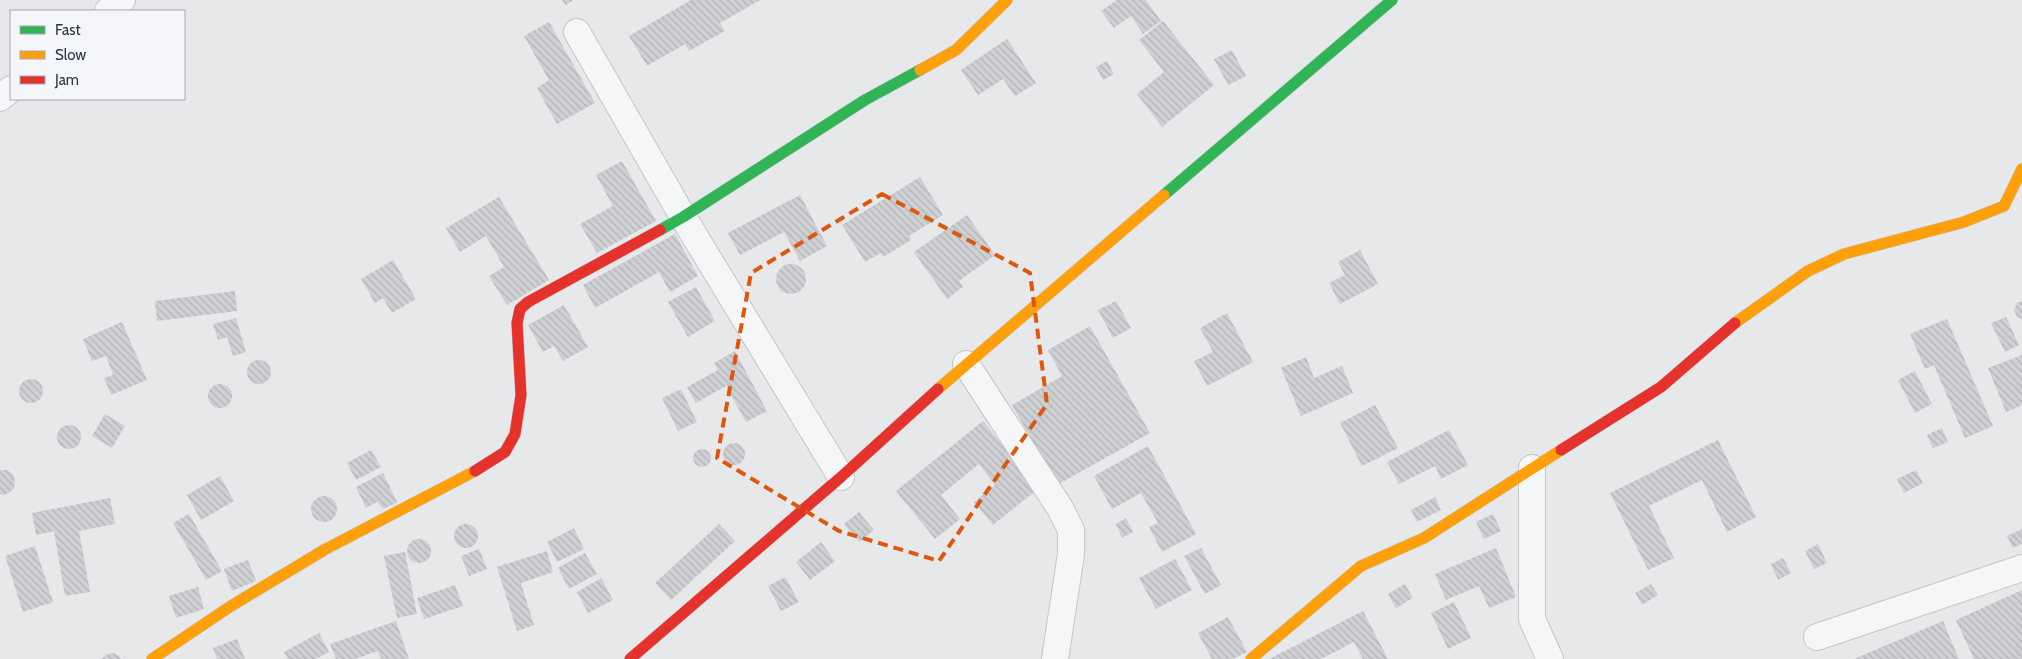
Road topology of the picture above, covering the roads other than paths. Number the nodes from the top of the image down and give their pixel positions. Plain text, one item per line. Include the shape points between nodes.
1 (122, 0) edge
2 (1007, 0) edge
3 (1392, 0) edge
4 (109, 10) edge
5 (577, 32) dead end
6 (10, 90) edge
7 (0, 98) edge
8 (2019, 185) edge
9 (683, 218) junction
10 (966, 364) junction
11 (1532, 468) junction
12 (841, 477) junction
13 (2022, 568) edge
14 (1817, 637) dead end
15 (152, 659) edge
16 (630, 659) edge
17 (1055, 659) edge
18 (1251, 659) edge
19 (1550, 659) edge

1 - 4 street
2 - 9 street via 956,50 865,100
3 - 10 street
5 - 9 street
6 - 7 street
8 - 11 street via 2004,206 1964,222 1844,254 1808,271 1748,313 1662,387
9 - 12 street
9 - 15 street via 520,309 517,322 520,395 515,434 505,452 471,474 324,550
10 - 12 street
10 - 17 street via 1071,530 1071,554
11 - 18 street via 1424,538 1361,566
11 - 19 street via 1532,619
12 - 16 street
13 - 14 street

